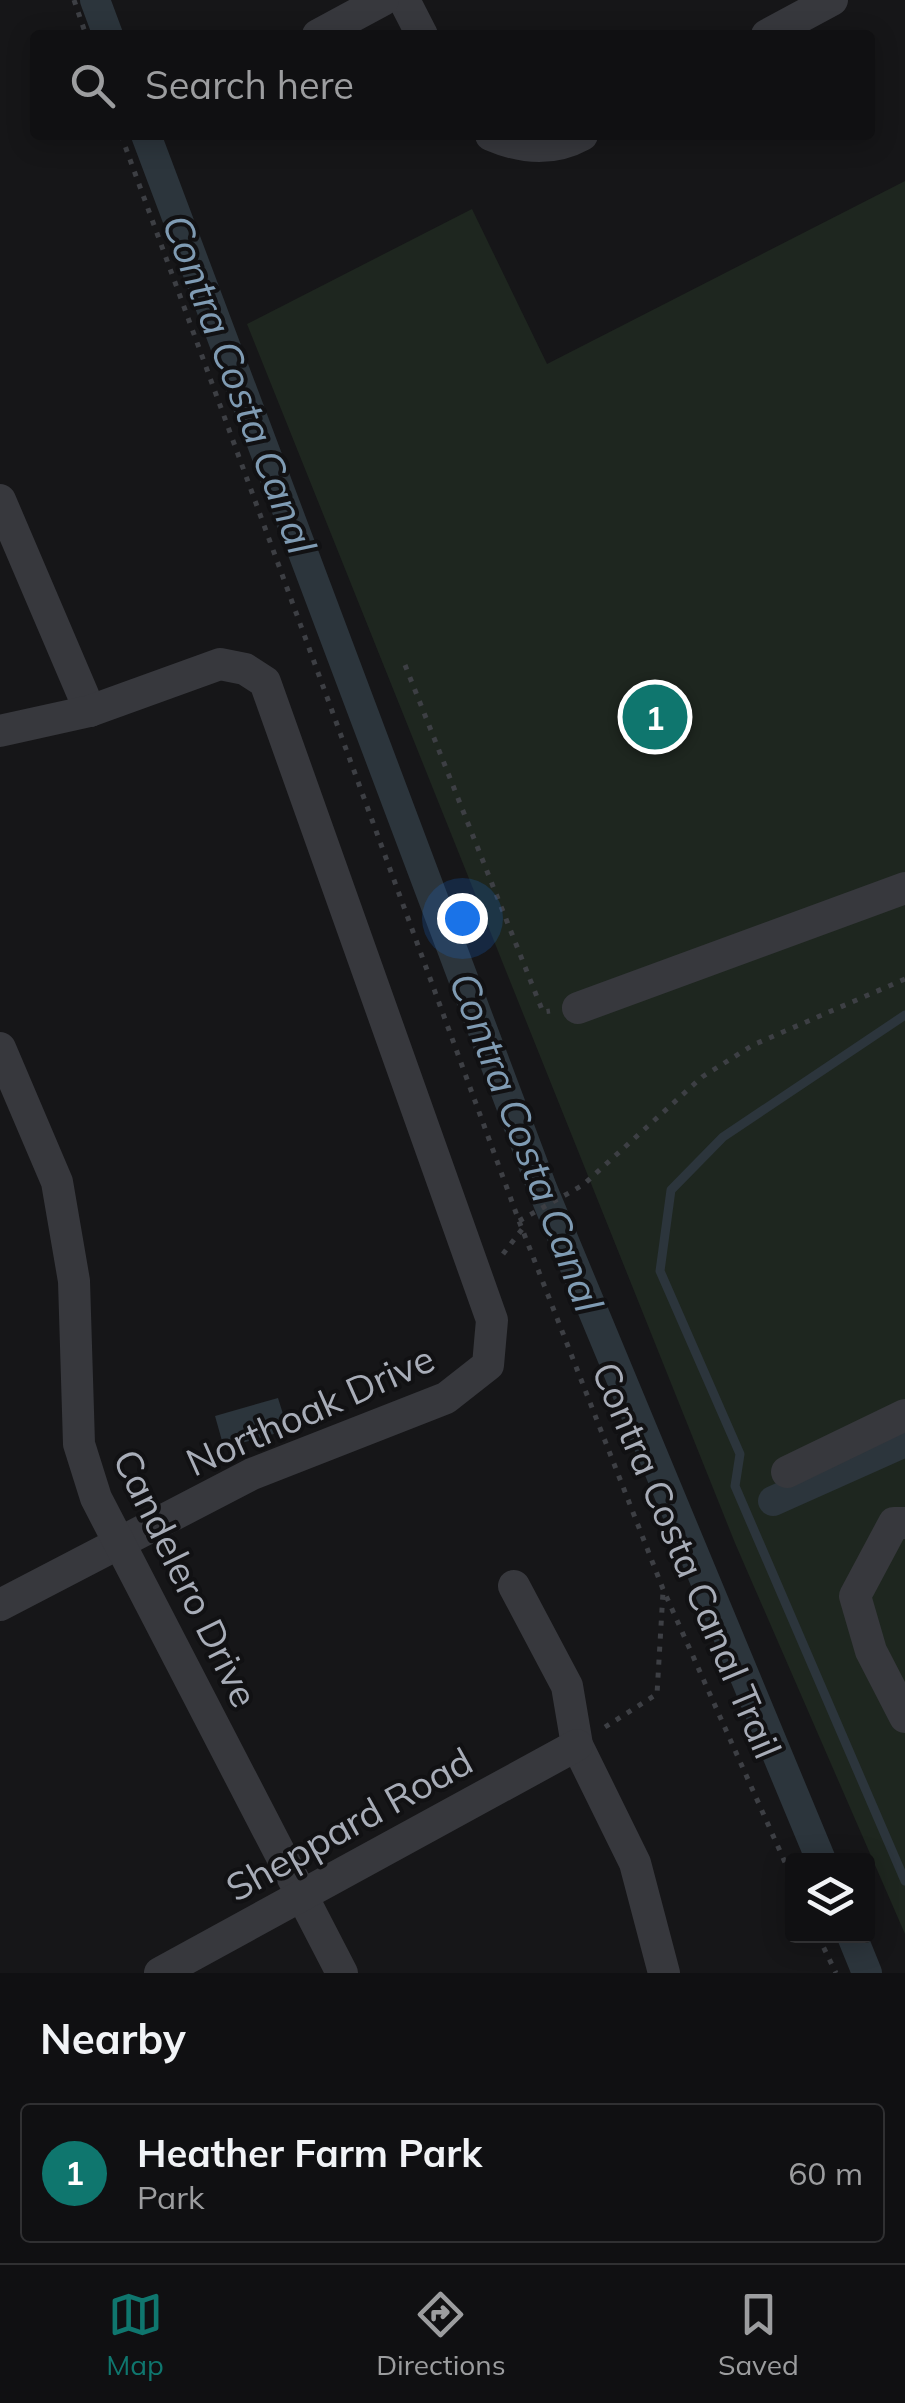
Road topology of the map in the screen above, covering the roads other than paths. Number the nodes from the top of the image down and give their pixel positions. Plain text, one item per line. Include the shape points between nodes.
1 (383, 0) edge
2 (404, 0) edge
3 (832, 0) edge
4 (327, 30) edge
5 (419, 30) edge
6 (777, 30) edge
7 (512, 140) edge
8 (573, 140) edge
9 (0, 500) edge
10 (90, 712) junction
11 (0, 731) edge
12 (905, 888) edge
13 (578, 1008) road end
14 (0, 1048) edge
15 (905, 1416) edge
16 (787, 1472) dead end
17 (905, 1523) edge
18 (118, 1544) junction
19 (514, 1586) dead end
20 (0, 1605) edge
21 (905, 1717) edge
22 (577, 1745) junction
23 (302, 1896) junction
24 (160, 1973) edge
25 (342, 1973) edge
26 (664, 1973) edge

1 - 4 street
2 - 5 street
3 - 6 street
7 - 8 street via 541,147
9 - 10 street
10 - 11 street
10 - 18 street, Northoak Drive via 220,664 265,682 492,1320 488,1366 446,1398 252,1474
12 - 13 street
14 - 18 street, Candelero Drive via 57,1182 74,1281 79,1444
15 - 16 street
17 - 21 street via 894,1523 855,1596 871,1652
18 - 20 street, Northoak Drive
18 - 23 street, Candelero Drive
19 - 22 street via 567,1686
22 - 23 street, Sheppard Road
22 - 26 street via 635,1863
23 - 24 street, Sheppard Road
23 - 25 street, Candelero Drive

